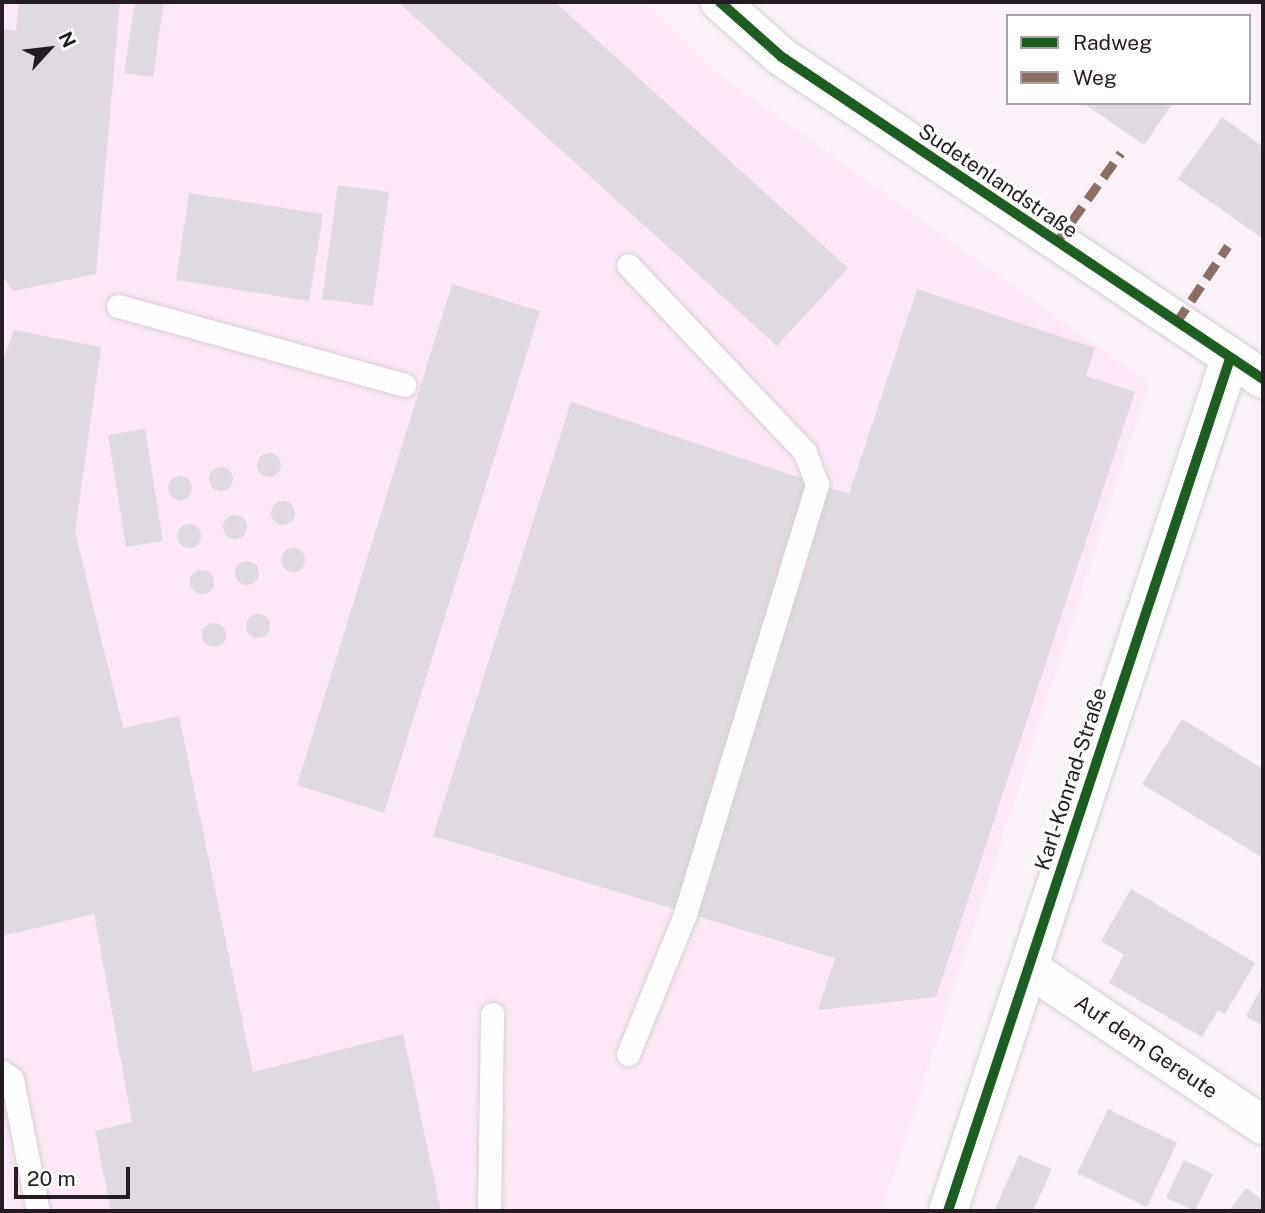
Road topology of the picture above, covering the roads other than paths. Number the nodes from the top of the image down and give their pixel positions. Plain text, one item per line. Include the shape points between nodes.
1 (720, 2) edge
2 (628, 265) dead end
3 (118, 306) dead end
4 (1230, 359) junction
5 (1263, 379) edge
6 (404, 385) dead end
7 (1029, 968) junction
8 (492, 1014) dead end
9 (628, 1054) dead end
10 (2, 1072) edge
11 (1263, 1125) edge
12 (37, 1211) edge
13 (489, 1211) edge
14 (948, 1211) edge

1 - 4 street, Sudetenlandstraße via 793,65
2 - 9 lane via 805,452 817,484 685,914
3 - 6 lane
4 - 5 street, Sudetenlandstraße
4 - 7 street, Karl-Konrad-Straße
7 - 11 street, Auf dem Gereute
7 - 14 street, Karl-Konrad-Straße
8 - 13 lane
10 - 12 lane via 12,1079

